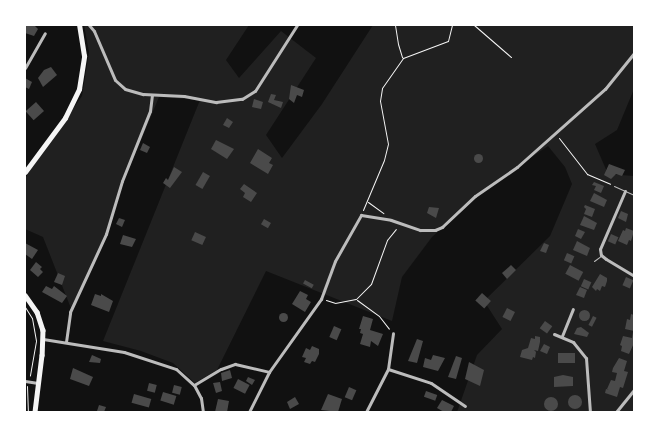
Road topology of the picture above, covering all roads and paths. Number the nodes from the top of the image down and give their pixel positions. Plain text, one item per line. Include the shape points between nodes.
1 (79, 25) edge
2 (89, 25) edge
3 (297, 25) edge
4 (395, 25) edge
5 (452, 25) edge
6 (474, 25) edge
7 (45, 33) dead end
8 (634, 53) edge
9 (511, 57) dead end
10 (403, 58) junction
11 (25, 68) edge
12 (152, 95) junction
13 (555, 133) junction
14 (25, 172) edge
15 (614, 186) joint
16 (625, 191) junction
17 (634, 195) edge
18 (366, 202) junction
19 (361, 215) junction
20 (391, 220) junction
21 (401, 223) junction
22 (601, 255) junction
23 (594, 260) dead end
24 (634, 276) edge
25 (25, 295) edge
26 (321, 299) junction
27 (356, 299) junction
28 (25, 306) edge
29 (573, 309) dead end
30 (393, 333) joint
31 (554, 334) dead end
32 (562, 336) junction
33 (43, 339) junction
34 (66, 342) junction
35 (388, 369) junction
36 (269, 372) junction
37 (26, 381) edge
38 (38, 383) junction
39 (194, 385) junction
40 (634, 390) edge
41 (465, 406) dead end
42 (28, 412) edge
43 (35, 412) edge
44 (203, 412) edge
45 (249, 412) edge
46 (366, 412) edge
47 (590, 412) edge
48 (616, 412) edge

1 - 14 main road via 84,59 79,89 65,118
2 - 12 street via 117,82 128,90
3 - 12 street via 260,84 247,97 216,102
4 - 10 path
5 - 10 path via 448,41
6 - 9 path
7 - 11 street
8 - 13 street via 614,80
10 - 18 path via 382,88 380,101 388,144
12 - 34 street via 150,111 122,181 106,234 70,312
13 - 15 path via 587,174
13 - 21 street via 517,167 475,196 442,227 420,230
15 - 16 lane
16 - 17 lane
16 - 22 street via 600,249
18 - 19 path
18 - 20 path
19 - 20 street
19 - 26 street via 334,261
20 - 21 street
21 - 27 path via 387,240 371,284
22 - 23 lane
22 - 24 street
25 - 33 main road via 40,318
26 - 27 path via 335,303
26 - 36 street
27 - 30 path via 379,316
28 - 37 path via 32,318 36,341
29 - 32 street
30 - 35 street
31 - 32 street
32 - 47 street via 582,350 586,358
33 - 34 street
33 - 38 main road
34 - 39 street via 124,352 163,364 176,369
35 - 41 street via 431,383
35 - 46 street
36 - 39 street via 235,364
36 - 45 street
37 - 38 street
37 - 42 path
38 - 43 main road
39 - 44 street
40 - 48 street

